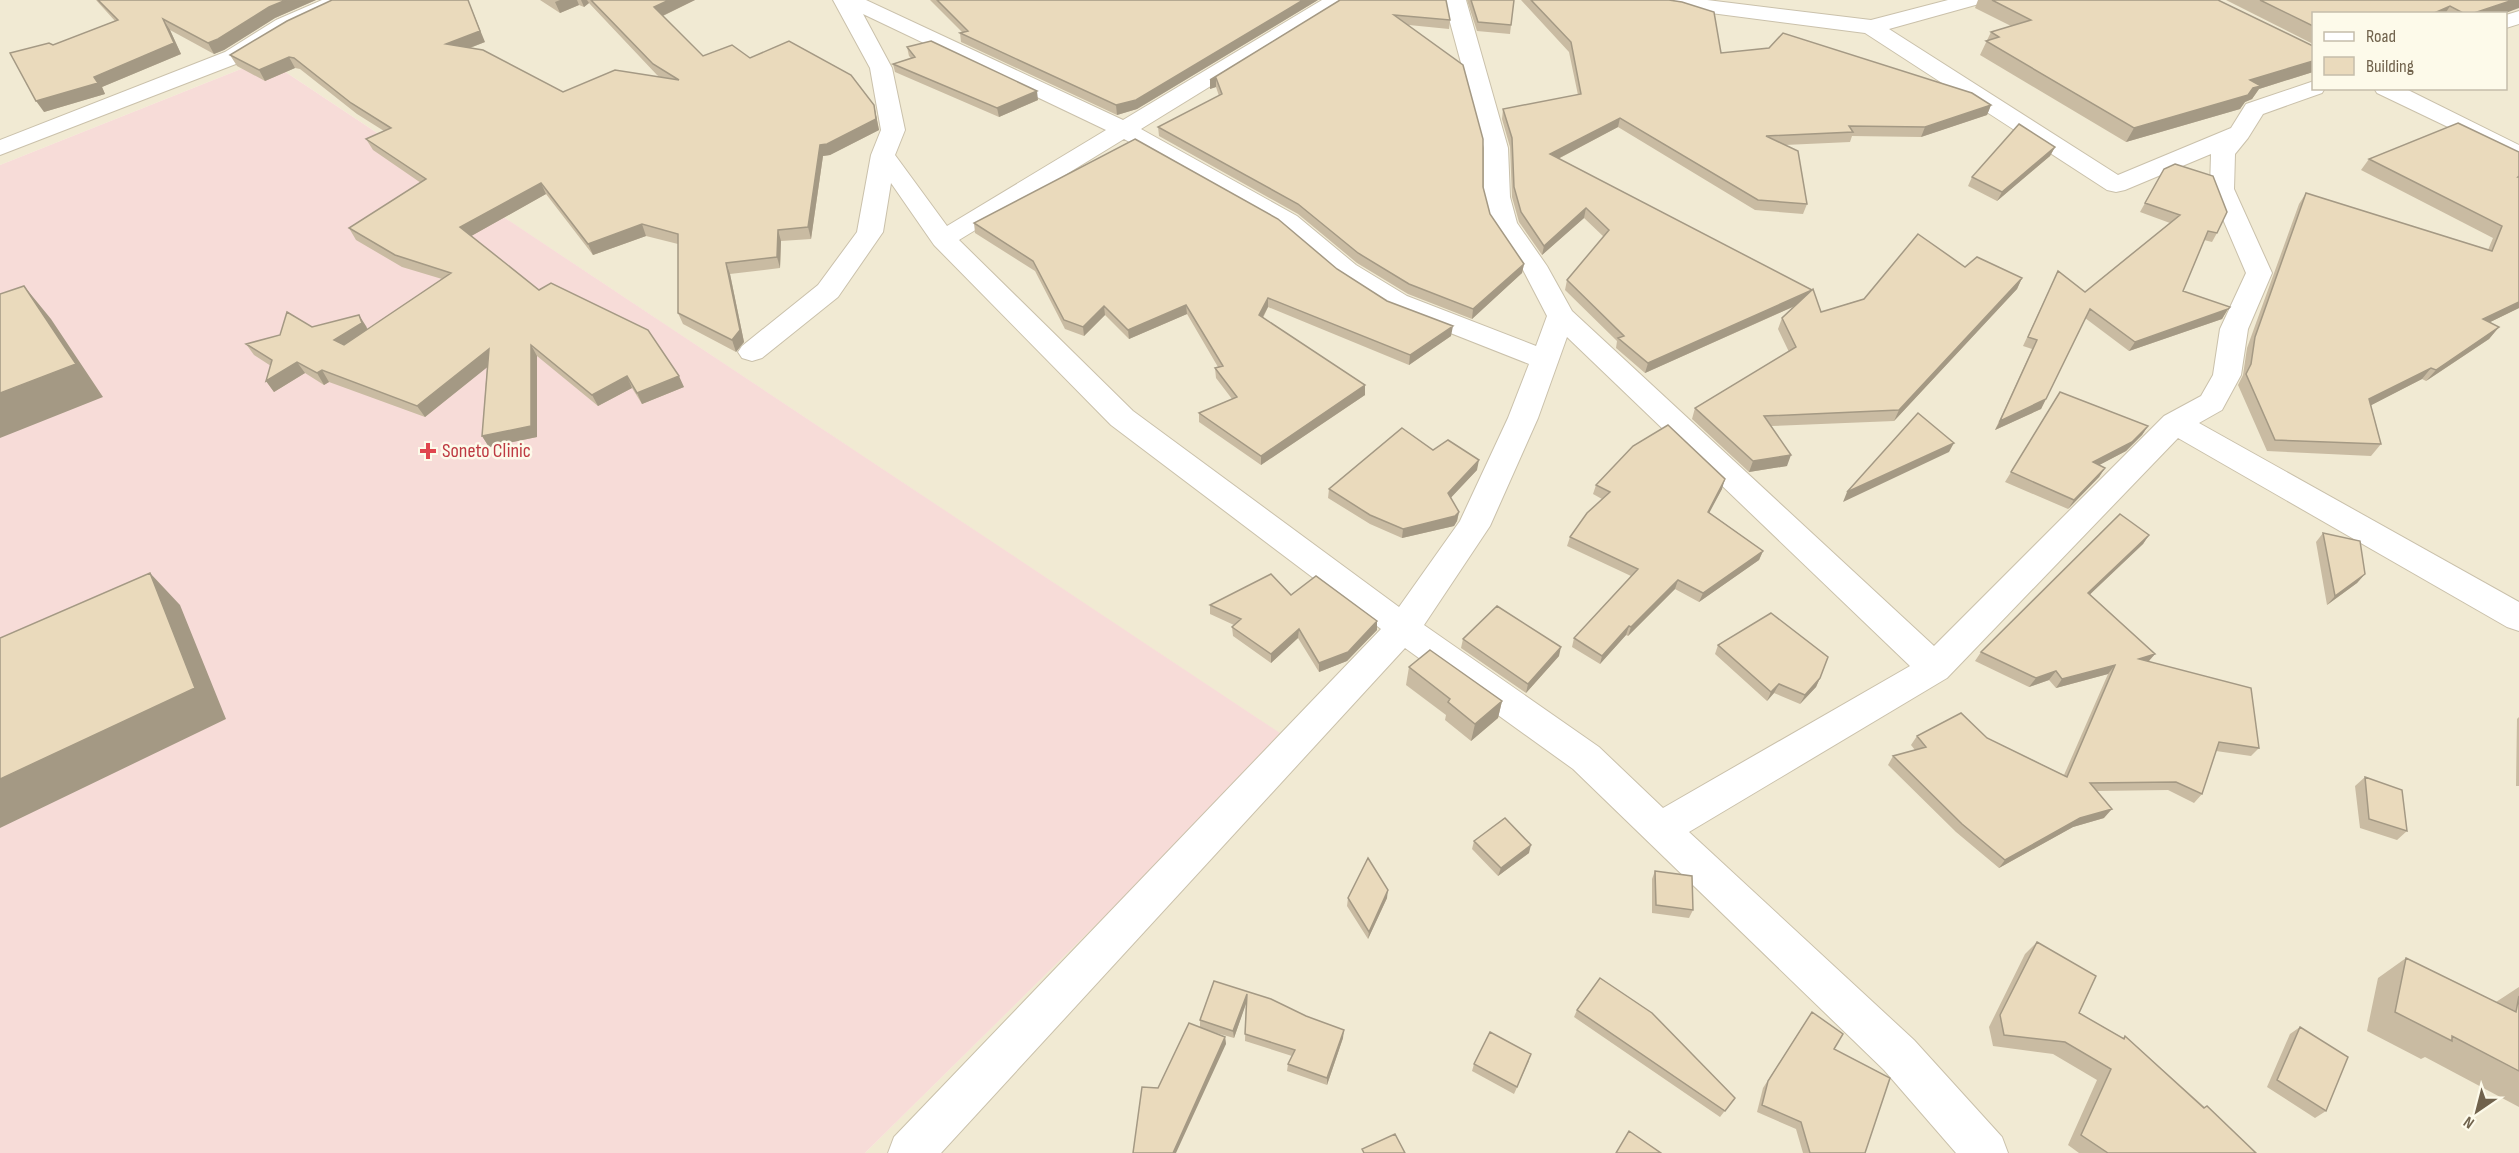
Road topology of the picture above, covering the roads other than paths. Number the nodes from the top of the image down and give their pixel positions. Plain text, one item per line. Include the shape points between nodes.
1 (339, 0) edge
2 (844, 0) edge
3 (849, 0) edge
4 (1336, 0) edge
5 (1345, 0) edge
6 (1455, 0) edge
7 (1657, 0) edge
8 (1972, 0) edge
9 (1871, 27) junction
10 (2312, 88) edge
11 (2389, 90) edge
12 (1123, 129) junction
13 (2240, 133) junction
14 (0, 148) edge
15 (2519, 154) edge
16 (883, 155) junction
17 (943, 239) junction
18 (1561, 316) junction
19 (752, 352) dead end
20 (1546, 360) junction
21 (2175, 423) junction
22 (2519, 618) edge
23 (1403, 628) junction
24 (1935, 668) junction
25 (1660, 829) junction
26 (910, 1153) edge
27 (1986, 1153) edge

1 - 14 street via 284,25 233,57
2 - 16 street via 881,68 893,130
3 - 12 street
4 - 5 street
4 - 12 street
6 - 18 street via 1496,148 1497,197 1504,224 1534,266
7 - 9 street
8 - 9 street
9 - 13 street via 2116,185
10 - 13 street via 2254,109
11 - 15 street
12 - 17 street
12 - 20 street via 1288,221 1347,271 1397,302
13 - 21 street via 2223,153 2222,189 2259,273 2234,329 2227,375 2211,403
16 - 17 street
16 - 19 street via 870,232 828,291
17 - 23 street via 1122,418
18 - 20 street
18 - 24 street
20 - 23 street via 1474,526
21 - 22 street
21 - 24 street
23 - 25 street via 1586,758
23 - 26 street
24 - 25 street
25 - 27 street via 1899,1055

